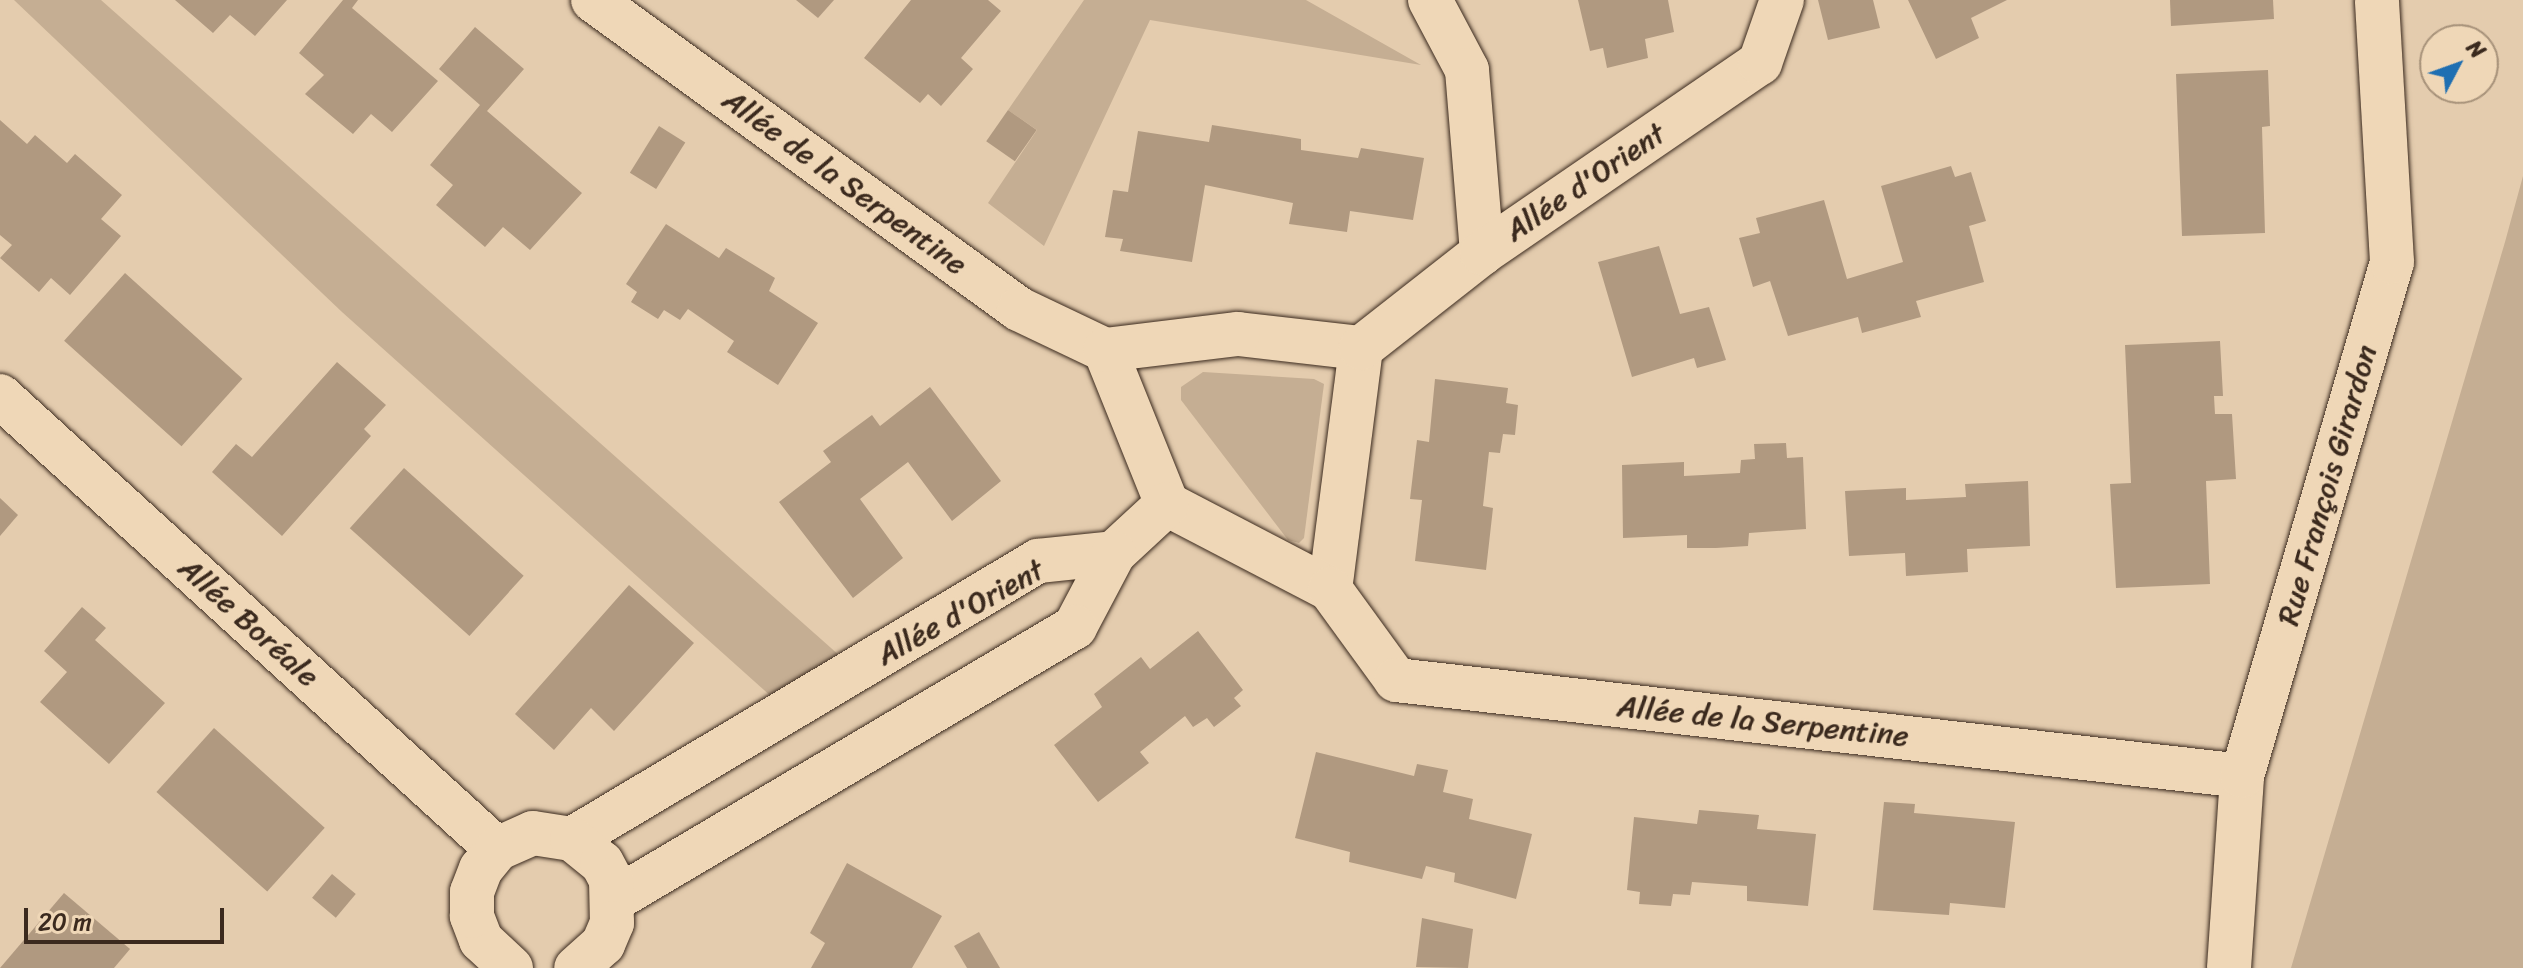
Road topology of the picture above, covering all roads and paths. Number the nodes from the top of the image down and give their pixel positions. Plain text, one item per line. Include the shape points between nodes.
1 (593, 0) edge
2 (1430, 0) edge
3 (1782, 0) edge
4 (2377, 0) edge
5 (1482, 253) junction
6 (1361, 348) junction
7 (1105, 350) junction
8 (0, 396) edge
9 (1167, 504) junction
10 (1114, 553) junction
11 (1330, 589) junction
12 (2242, 776) junction
13 (572, 839) junction
14 (497, 849) junction
15 (615, 899) junction
16 (511, 968) edge
17 (576, 968) edge
18 (2229, 968) edge

1 - 7 street, Allée de la Serpentine via 1019,309
2 - 5 street via 1467,70
3 - 5 street, Allée d'Orient via 1760,63
4 - 12 street, Rue François Girardon via 2392,262
5 - 6 street, Allée d'Orient
6 - 7 street via 1238,334
6 - 11 street
7 - 9 street
8 - 14 street, Allée Boréale
9 - 10 street
9 - 11 street
10 - 13 street, Allée d'Orient via 1038,561
10 - 15 street, Allée d'Orient via 1075,627
11 - 12 street, Allée de la Serpentine via 1396,680
12 - 18 street, Rue François Girardon
13 - 14 street via 533,833
13 - 15 street via 602,863
14 - 16 street via 481,869 472,916 481,940
15 - 17 street via 603,944

